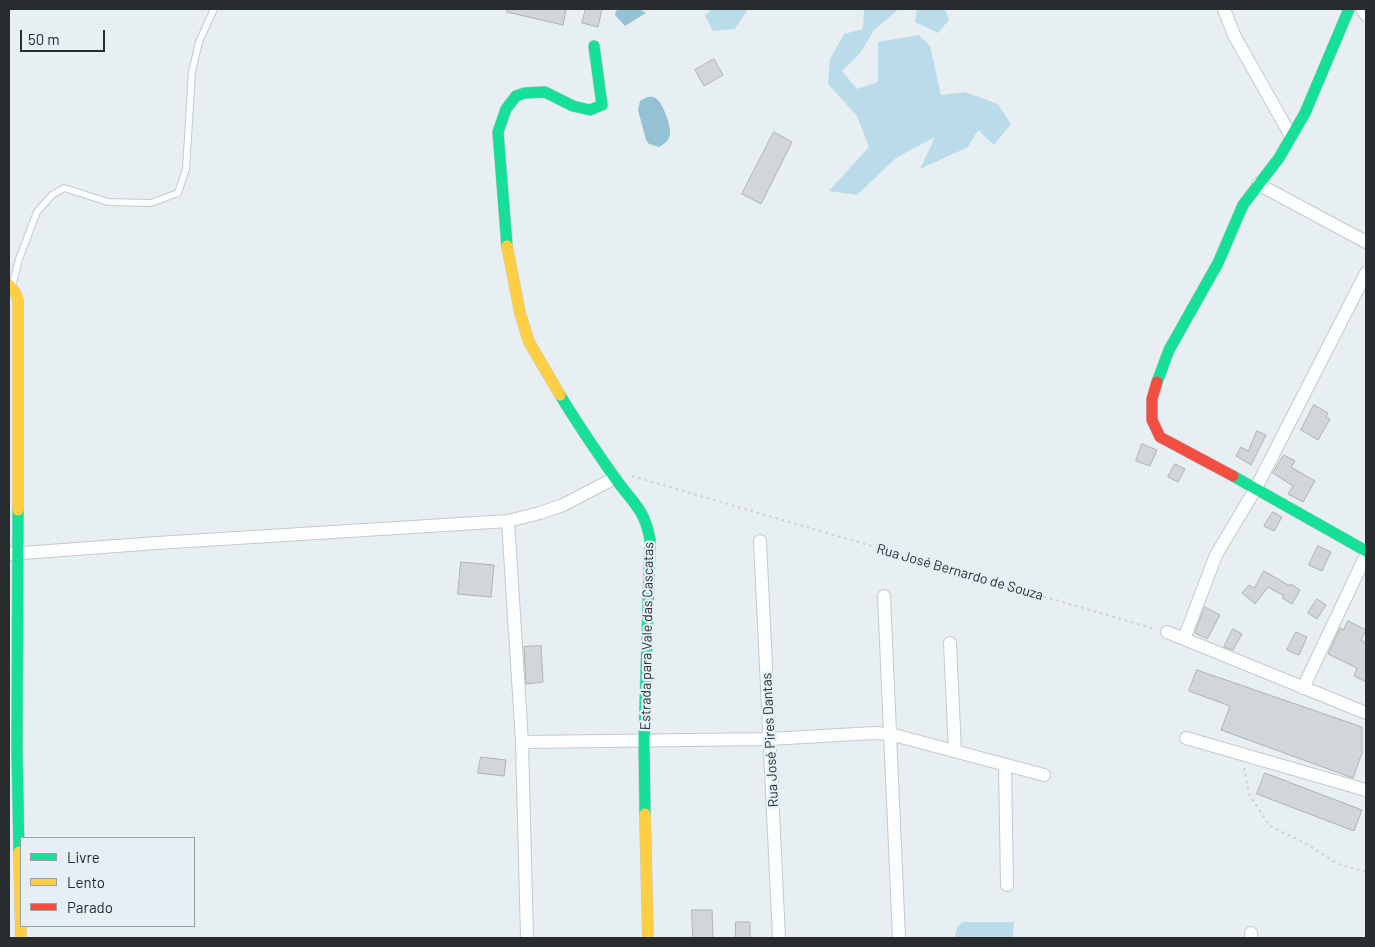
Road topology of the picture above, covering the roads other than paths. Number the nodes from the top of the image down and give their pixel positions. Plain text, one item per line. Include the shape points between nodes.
1 (214, 9) edge
2 (1224, 9) edge
3 (1349, 9) edge
4 (1362, 9) edge
5 (1366, 15) edge
6 (594, 46) dead end
7 (1291, 136) junction
8 (1258, 184) junction
9 (1366, 242) edge
10 (1366, 273) edge
11 (10, 287) edge
12 (616, 478) junction
13 (1256, 488) junction
14 (508, 521) junction
15 (760, 541) dead end
16 (1366, 551) edge
17 (14, 554) edge
18 (1366, 555) edge
19 (884, 596) dead end
20 (1167, 632) road end
21 (1184, 639) junction
22 (950, 644) dead end
23 (1304, 688) junction
24 (1366, 713) edge
25 (890, 734) junction
26 (1186, 738) dead end
27 (770, 739) junction
28 (644, 740) junction
29 (522, 742) junction
30 (955, 751) junction
31 (1005, 765) junction
32 (1044, 775) dead end
33 (1366, 790) edge
34 (1007, 885) dead end
35 (20, 938) edge
36 (528, 938) edge
37 (648, 938) edge
38 (780, 938) edge
39 (899, 938) edge

1 - 11 lane via 199,42 192,72 186,169 178,193 151,203 108,202 64,188 52,195 37,212
2 - 7 street via 1234,35
3 - 7 street via 1305,112
4 - 5 street
6 - 12 street, Estrada para Vale das Cascatas via 602,105 590,110 545,92 525,93 516,96 506,109 498,132 507,246 529,342 565,404
7 - 8 street via 1270,171
8 - 9 street
8 - 13 street via 1239,212 1218,261 1169,350 1155,382 1151,402 1155,431 1160,437
10 - 13 street
11 - 17 street via 18,301
12 - 14 street via 563,505
12 - 28 street, Estrada para Vale das Cascatas via 642,512 650,540
13 - 16 street
13 - 21 street via 1216,555
14 - 17 street
14 - 29 street
15 - 27 street, Rua José Pires Dantas
17 - 35 street
18 - 23 street
19 - 25 street
20 - 21 street
21 - 23 street
22 - 30 street
23 - 24 street
25 - 27 street
25 - 30 street
25 - 39 street
26 - 33 street
27 - 28 street
27 - 38 street, Rua José Pires Dantas
28 - 29 street
28 - 37 street, Estrada para Vale das Cascatas
29 - 36 street
30 - 31 street
31 - 32 street
31 - 34 street

